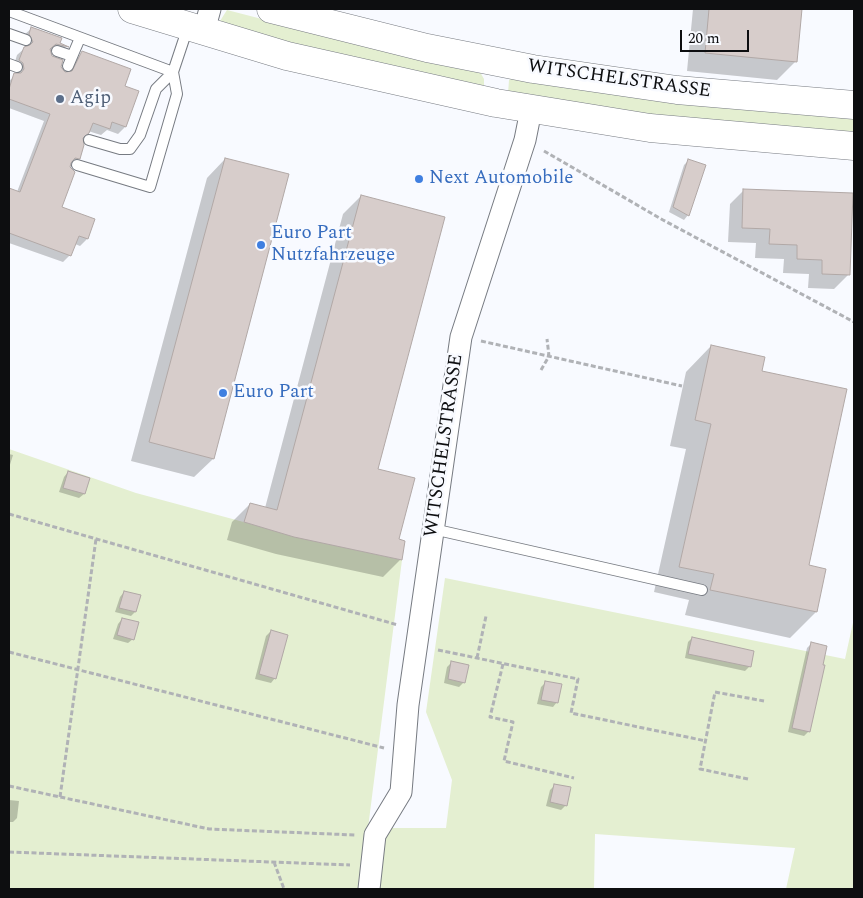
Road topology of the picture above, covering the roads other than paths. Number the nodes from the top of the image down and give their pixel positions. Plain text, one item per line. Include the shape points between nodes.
1 (132, 9) edge
2 (271, 9) edge
3 (9, 11) edge
4 (200, 22) edge
5 (9, 34) edge
6 (80, 38) junction
7 (26, 40) dead end
8 (57, 51) dead end
9 (173, 72) junction
10 (854, 105) edge
11 (531, 110) junction
12 (89, 140) dead end
13 (854, 146) edge
14 (77, 165) dead end
15 (433, 529) junction
16 (702, 590) dead end
17 (369, 889) edge

1 - 4 street
2 - 10 street, WITSCHELSTRASSE via 404,43 533,69 686,91
3 - 6 lane
4 - 9 lane
4 - 11 street via 341,69
5 - 7 lane
6 - 8 lane via 70,61
6 - 9 lane
9 - 12 lane via 156,89 140,135 130,149
9 - 14 lane via 177,94 150,187
11 - 13 street via 680,132
11 - 15 street, WITSCHELSTRASSE via 525,140 461,337
15 - 16 lane
15 - 17 street, WITSCHELSTRASSE via 417,637 401,792 375,835

